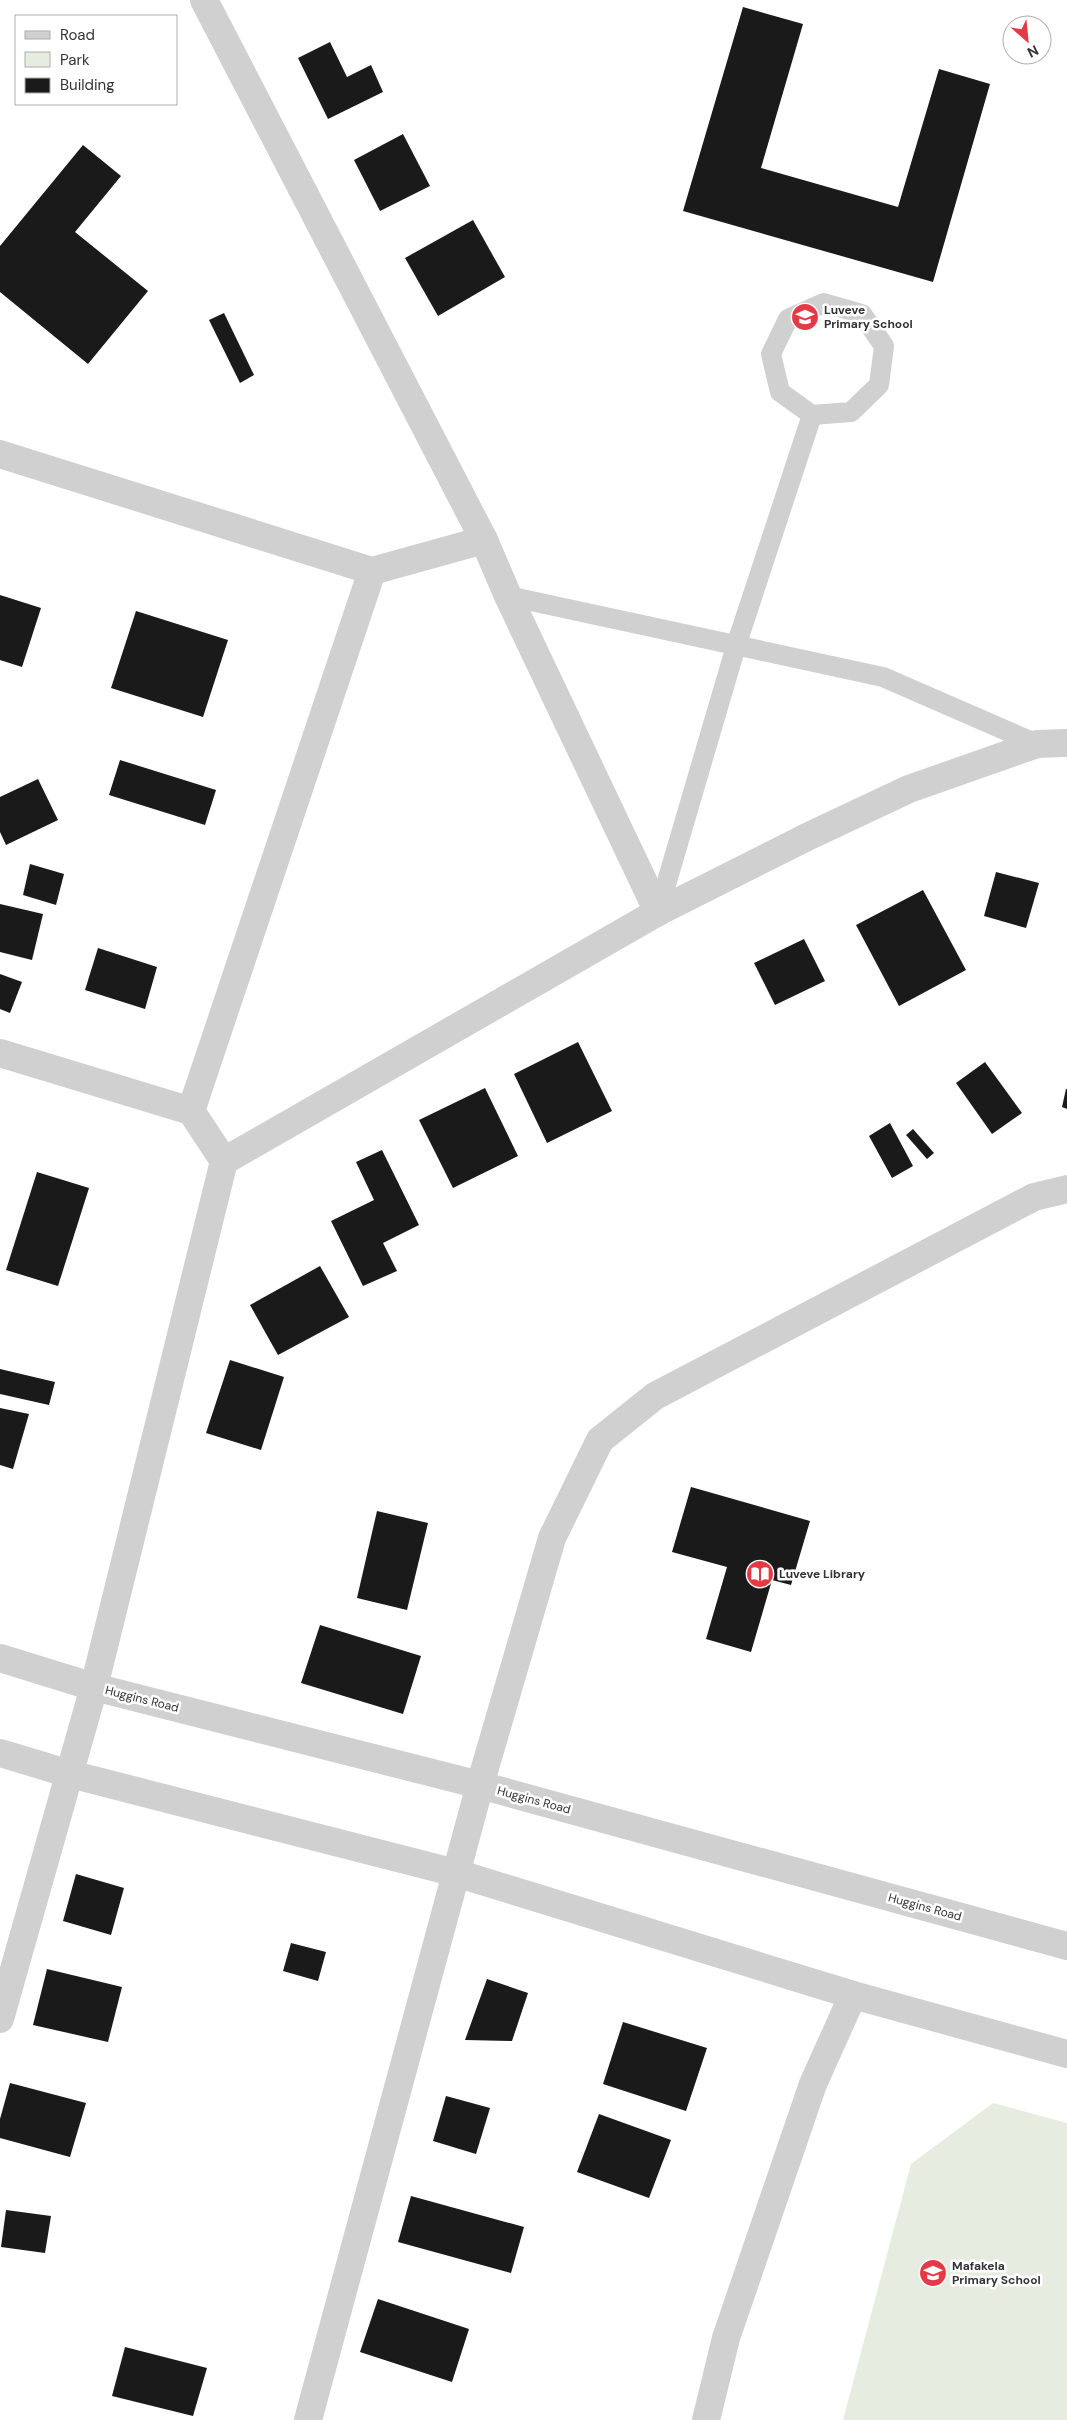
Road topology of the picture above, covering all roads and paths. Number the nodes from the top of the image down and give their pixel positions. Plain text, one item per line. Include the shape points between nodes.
1 (204, 0) edge
2 (812, 415) junction
3 (0, 454) edge
4 (484, 540) junction
5 (372, 571) junction
6 (508, 596) junction
7 (736, 646) junction
8 (1067, 743) edge
9 (1037, 744) junction
10 (658, 912) junction
11 (0, 1053) edge
12 (191, 1111) junction
13 (224, 1161) junction
14 (1067, 1189) edge
15 (0, 1658) edge
16 (94, 1687) junction
17 (0, 1753) edge
18 (70, 1774) junction
19 (480, 1785) junction
20 (456, 1873) junction
21 (1067, 1946) edge
22 (853, 1996) junction
23 (0, 2019) edge
24 (1067, 2054) edge
25 (308, 2420) edge
26 (706, 2420) edge

1 - 4 street
2 - 2 lane via 851,412 879,385 884,346 862,314 824,303 788,319 770,354 780,392
2 - 7 lane
3 - 5 street
4 - 5 street
4 - 6 street
5 - 12 street
6 - 7 lane
6 - 10 street
7 - 9 lane via 883,678
7 - 10 lane
8 - 9 street
9 - 10 street via 909,789
10 - 13 street
11 - 12 street
12 - 13 street
13 - 16 street
14 - 19 street via 1034,1197 655,1396 600,1440 552,1538
15 - 16 street, Huggins Road
16 - 18 street
16 - 19 street, Huggins Road
17 - 18 street
18 - 20 street
18 - 23 street
19 - 20 street
19 - 21 street, Huggins Road
20 - 22 street
20 - 25 street
22 - 24 street
22 - 26 street via 810,2093 726,2338

